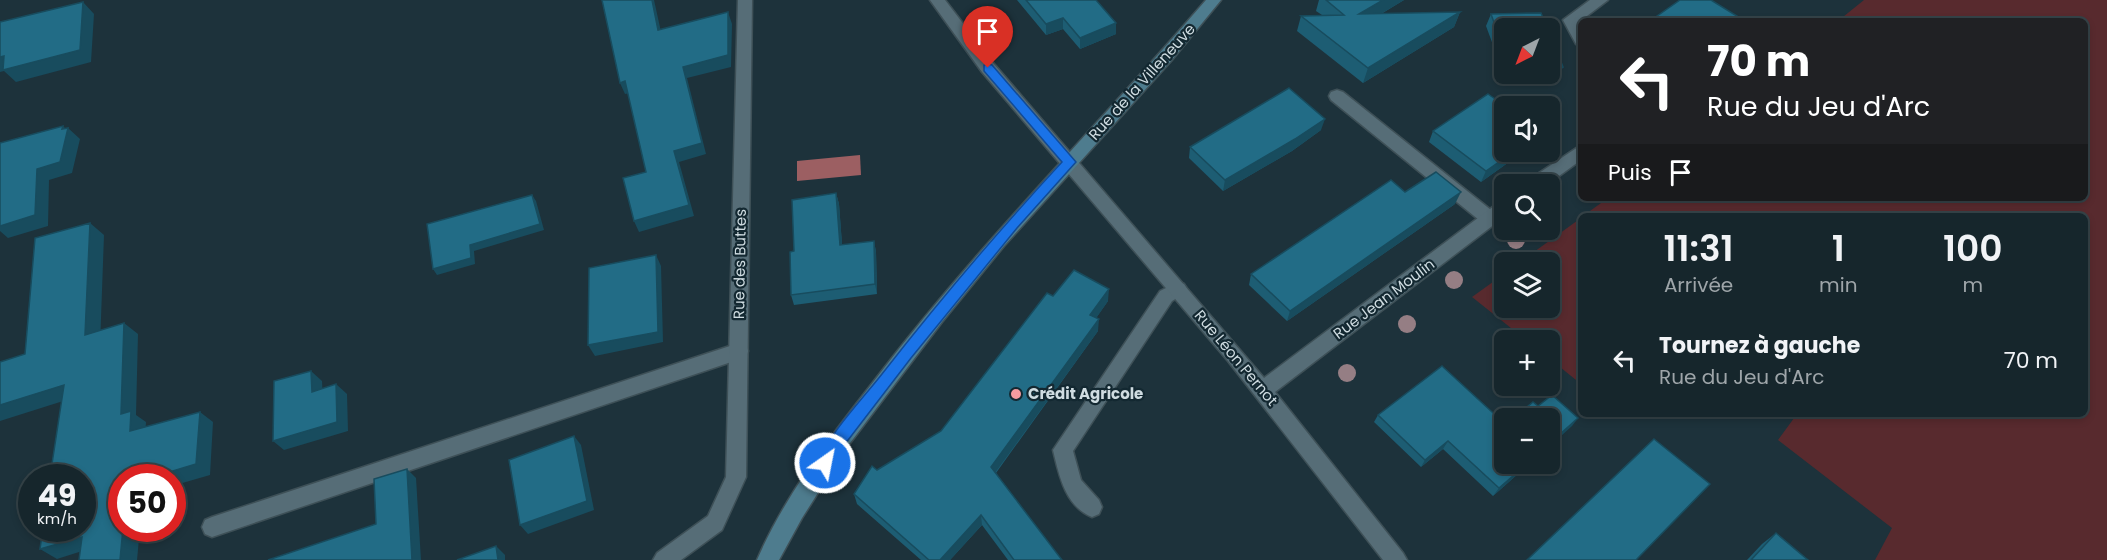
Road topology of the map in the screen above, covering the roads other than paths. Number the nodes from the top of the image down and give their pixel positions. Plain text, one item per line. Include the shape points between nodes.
1 (744, 0) edge
2 (937, 0) edge
3 (1214, 0) edge
4 (1601, 0) edge
5 (1578, 34) edge
6 (1337, 96) dead end
7 (1578, 153) edge
8 (1069, 162) junction
9 (1550, 174) edge
10 (1494, 212) edge
11 (1494, 216) edge
12 (1178, 289) junction
13 (739, 351) junction
14 (1263, 390) junction
15 (1092, 507) dead end
16 (212, 527) dead end
17 (664, 560) edge
18 (768, 560) edge
19 (1396, 560) edge

1 - 13 street, Rue des Buttes
2 - 8 street, Rue Léon Pernot via 988,68
3 - 8 main road, Rue de la Villeneuve
4 - 5 street via 1571,20
6 - 10 street
7 - 9 street
8 - 12 street, Rue Léon Pernot
8 - 18 main road, Rue de la Villeneuve via 1012,224 837,443
11 - 14 street, Rue Jean Moulin
12 - 14 street, Rue Léon Pernot
12 - 15 street via 1166,296 1063,450 1072,485
13 - 16 street
13 - 17 street, Rue des Buttes via 736,477 716,523
14 - 19 street, Rue Léon Pernot

